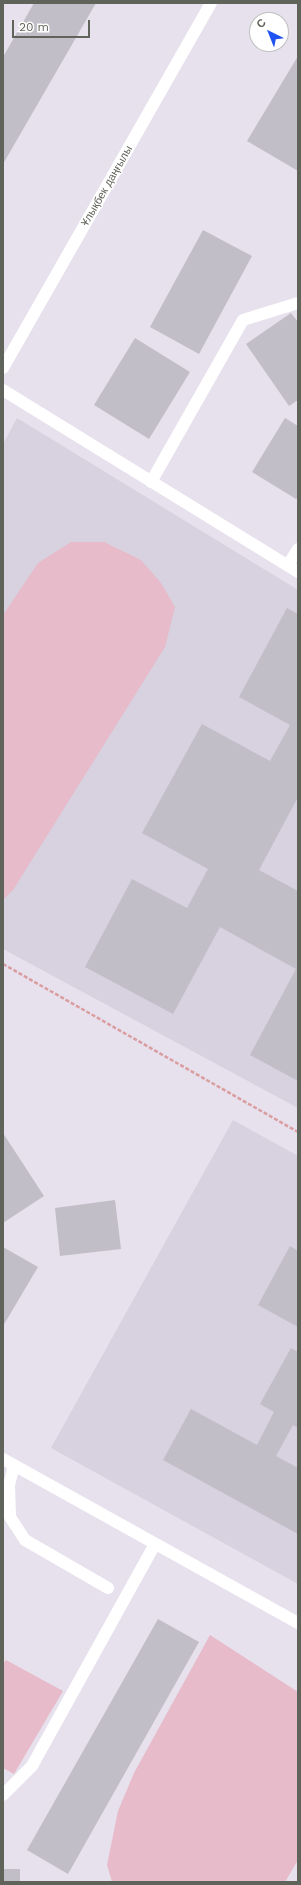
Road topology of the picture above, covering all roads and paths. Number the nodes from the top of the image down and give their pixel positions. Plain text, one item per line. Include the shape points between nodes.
1 (210, 3) edge
2 (298, 304) edge
3 (3, 368) edge
4 (3, 390) edge
5 (151, 482) junction
6 (298, 549) edge
7 (293, 568) edge
8 (3, 964) edge
9 (298, 1132) edge
10 (3, 1459) edge
11 (14, 1466) junction
12 (155, 1544) junction
13 (108, 1588) dead end
14 (298, 1623) edge
15 (3, 1795) edge

1 - 3 street, Ұлықбек даңғылы
2 - 5 street via 243,320
4 - 5 street
5 - 7 street
6 - 7 street
8 - 9 path
10 - 11 street
11 - 12 street
11 - 13 street via 9,1485 10,1517 25,1540
12 - 14 street
12 - 15 street via 32,1766

